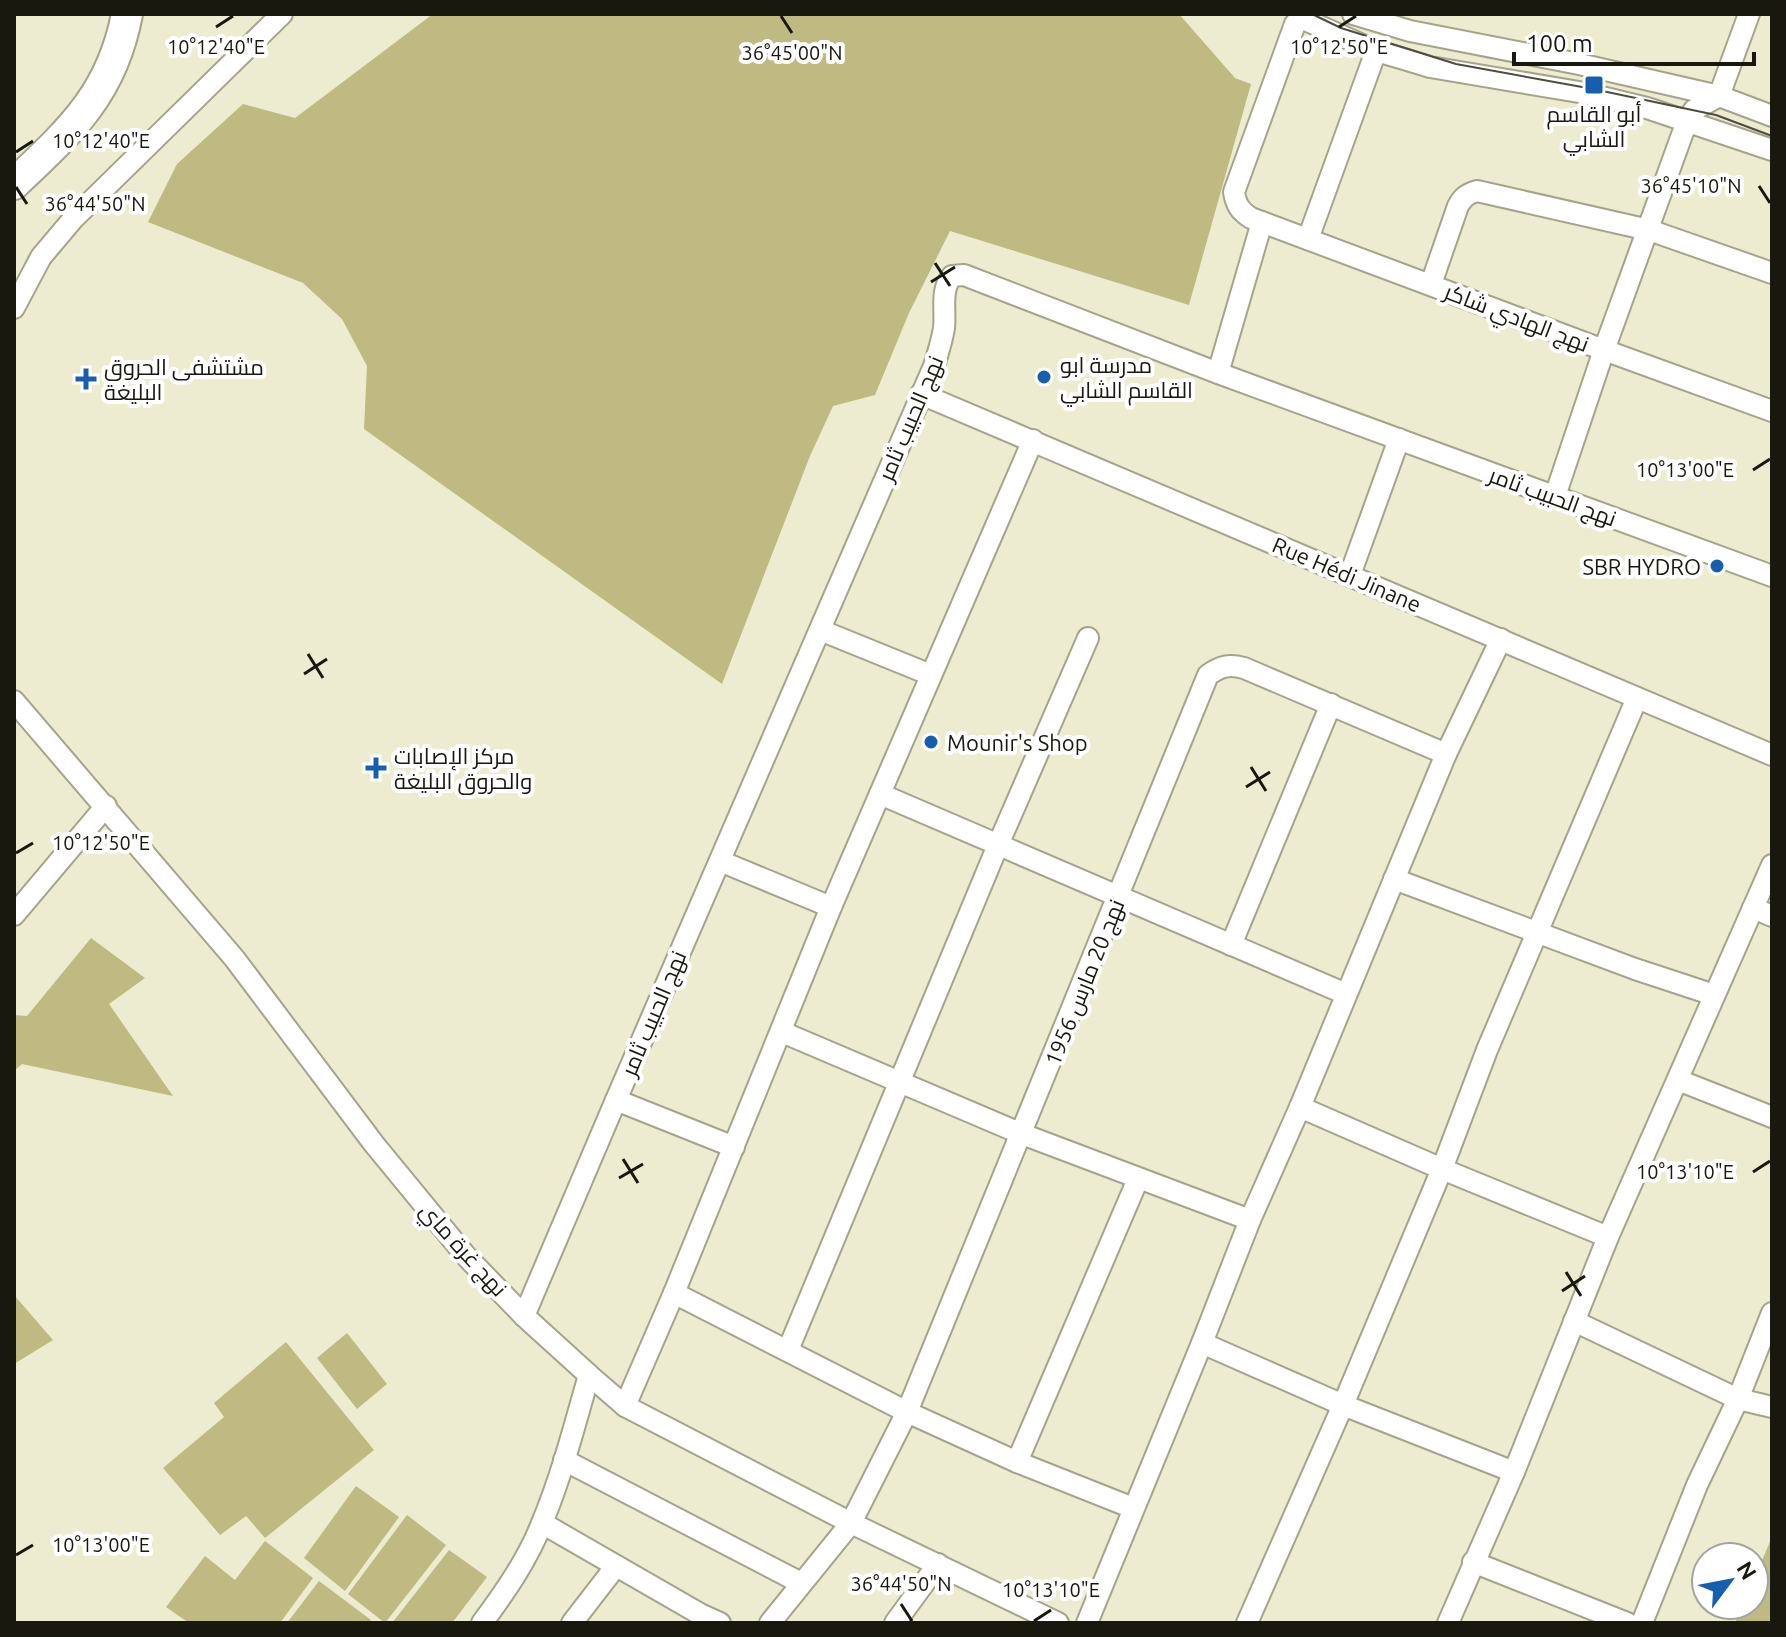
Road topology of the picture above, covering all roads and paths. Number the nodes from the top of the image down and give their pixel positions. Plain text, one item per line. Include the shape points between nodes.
1 (109, 14) edge
2 (127, 14) edge
3 (282, 14) edge
4 (1353, 14) edge
5 (1749, 14) edge
6 (1376, 51) junction
7 (1719, 96) junction
8 (1772, 116) edge
9 (1687, 121) junction
10 (1772, 150) edge
11 (14, 157) edge
12 (14, 184) edge
13 (1262, 222) junction
14 (1649, 230) junction
15 (1308, 239) junction
16 (41, 257) junction
17 (14, 271) edge
18 (1772, 273) edge
19 (1431, 284) junction
20 (14, 308) edge
21 (1604, 350) junction
22 (1218, 373) junction
23 (921, 394) junction
24 (1772, 411) edge
25 (1399, 439) junction
26 (1033, 440) junction
27 (1555, 496) junction
28 (1350, 575) junction
29 (1772, 576) edge
30 (820, 630) junction
31 (1088, 638) dead end
32 (1501, 639) junction
33 (931, 675) junction
34 (1637, 698) junction
35 (14, 701) edge
36 (1331, 704) junction
37 (1446, 754) junction
38 (1772, 755) edge
39 (880, 794) junction
40 (106, 806) junction
41 (998, 845) junction
42 (720, 861) junction
43 (1772, 865) edge
44 (1394, 879) junction
45 (1118, 896) junction
46 (831, 907) junction
47 (1762, 912) edge
48 (14, 915) edge
49 (1537, 933) junction
50 (1231, 945) junction
51 (1346, 994) junction
52 (1714, 995) junction
53 (782, 1032) junction
54 (1678, 1080) junction
55 (899, 1082) junction
56 (616, 1100) junction
57 (1300, 1107) junction
58 (1772, 1117) edge
59 (1022, 1134) junction
60 (734, 1147) junction
61 (1442, 1169) junction
62 (1138, 1179) junction
63 (1250, 1220) junction
64 (1608, 1237) junction
65 (674, 1293) junction
66 (1772, 1313) edge
67 (524, 1316) junction
68 (1574, 1321) junction
69 (1202, 1343) junction
70 (788, 1350) junction
71 (589, 1375) junction
72 (1738, 1399) junction
73 (1343, 1405) junction
74 (625, 1406) junction
75 (1772, 1407) edge
76 (907, 1412) junction
77 (564, 1460) junction
78 (1017, 1462) junction
79 (1514, 1472) junction
80 (1133, 1508) junction
81 (542, 1523) junction
82 (851, 1523) junction
83 (1473, 1562) junction
84 (938, 1564) junction
85 (616, 1566) junction
86 (801, 1583) junction
87 (696, 1618) edge
88 (482, 1623) edge
89 (572, 1623) edge
90 (720, 1623) edge
91 (770, 1623) edge
92 (895, 1623) edge
93 (1058, 1623) edge
94 (1087, 1623) edge
95 (1247, 1623) edge
96 (1448, 1623) edge
97 (1627, 1623) edge
98 (1642, 1623) edge

1 - 11 highway via 97,56 80,87
2 - 12 highway via 117,52 93,100 70,131
3 - 16 street via 73,219
4 - 7 street via 1410,31
5 - 7 street
6 - 9 street via 1430,67 1585,93
6 - 13 street, نهج الهادي شاكر via 1298,19 1234,192 1242,212
6 - 15 street
7 - 8 street
7 - 9 street via 1694,110
9 - 10 street
9 - 14 street
13 - 15 street, نهج الهادي شاكر
13 - 22 street
14 - 18 street
14 - 19 street via 1477,191 1458,206
14 - 21 street
15 - 19 street, نهج الهادي شاكر
16 - 17 street
16 - 20 street
19 - 21 street, نهج الهادي شاكر
21 - 24 street, نهج الهادي شاكر
21 - 27 street
22 - 23 street, نهج الحبيب ثامر via 958,275 947,282 940,347
22 - 25 street, نهج الحبيب ثامر
23 - 26 street, Rue Hédi Jinane
23 - 30 street, نهج الحبيب ثامر
25 - 27 street, نهج الحبيب ثامر
25 - 28 street
26 - 28 street, Rue Hédi Jinane
26 - 33 street
27 - 29 street, نهج الحبيب ثامر
28 - 32 street, Rue Hédi Jinane
30 - 33 street
30 - 42 street, نهج الحبيب ثامر
31 - 41 street
32 - 34 street, Rue Hédi Jinane
32 - 37 street
33 - 39 street
34 - 38 street, Rue Hédi Jinane
34 - 49 street
35 - 40 street, نهج غرة ماي
36 - 37 street, نهج 20 مارس 1956
36 - 45 street, نهج 20 مارس 1956 via 1232,665 1208,675
36 - 50 street
37 - 44 street
39 - 41 street
39 - 46 street
40 - 48 street
40 - 67 street, نهج غرة ماي via 234,958 374,1144 466,1256
41 - 45 street
41 - 55 street
42 - 46 street
42 - 56 street, نهج الحبيب ثامر
43 - 47 street
44 - 49 street
44 - 51 street
45 - 50 street
45 - 59 street, نهج 20 مارس 1956
46 - 53 street
47 - 52 street
49 - 52 street
49 - 61 street
50 - 51 street
51 - 57 street
52 - 54 street
53 - 55 street
53 - 60 street
54 - 58 street
54 - 64 street
55 - 59 street
55 - 70 street
56 - 60 street
56 - 67 street, نهج الحبيب ثامر
57 - 61 street
57 - 63 street
59 - 62 street
59 - 76 street, نهج 20 مارس 1956
60 - 65 street
61 - 64 street
61 - 73 street
62 - 63 street
62 - 78 street
63 - 69 street
64 - 68 street
65 - 70 street
65 - 74 street
66 - 72 street
67 - 71 street, نهج غرة ماي
68 - 72 street
68 - 79 street
69 - 73 street
69 - 80 street
70 - 76 street
71 - 74 street, نهج غرة ماي
71 - 77 street
72 - 75 street
72 - 98 street
73 - 79 street
73 - 95 street
74 - 82 street, نهج غرة ماي
76 - 78 street
76 - 82 street, نهج 20 مارس 1956
77 - 81 street
77 - 86 street
78 - 80 street
79 - 83 street
80 - 94 street
81 - 85 street
81 - 88 street via 521,1566
82 - 84 street, نهج غرة ماي
82 - 86 street, نهج 20 مارس 1956
83 - 96 street
83 - 97 street
84 - 92 street
84 - 93 street, نهج غرة ماي
85 - 87 street
85 - 89 street
86 - 91 street, نهج 20 مارس 1956
87 - 90 street

